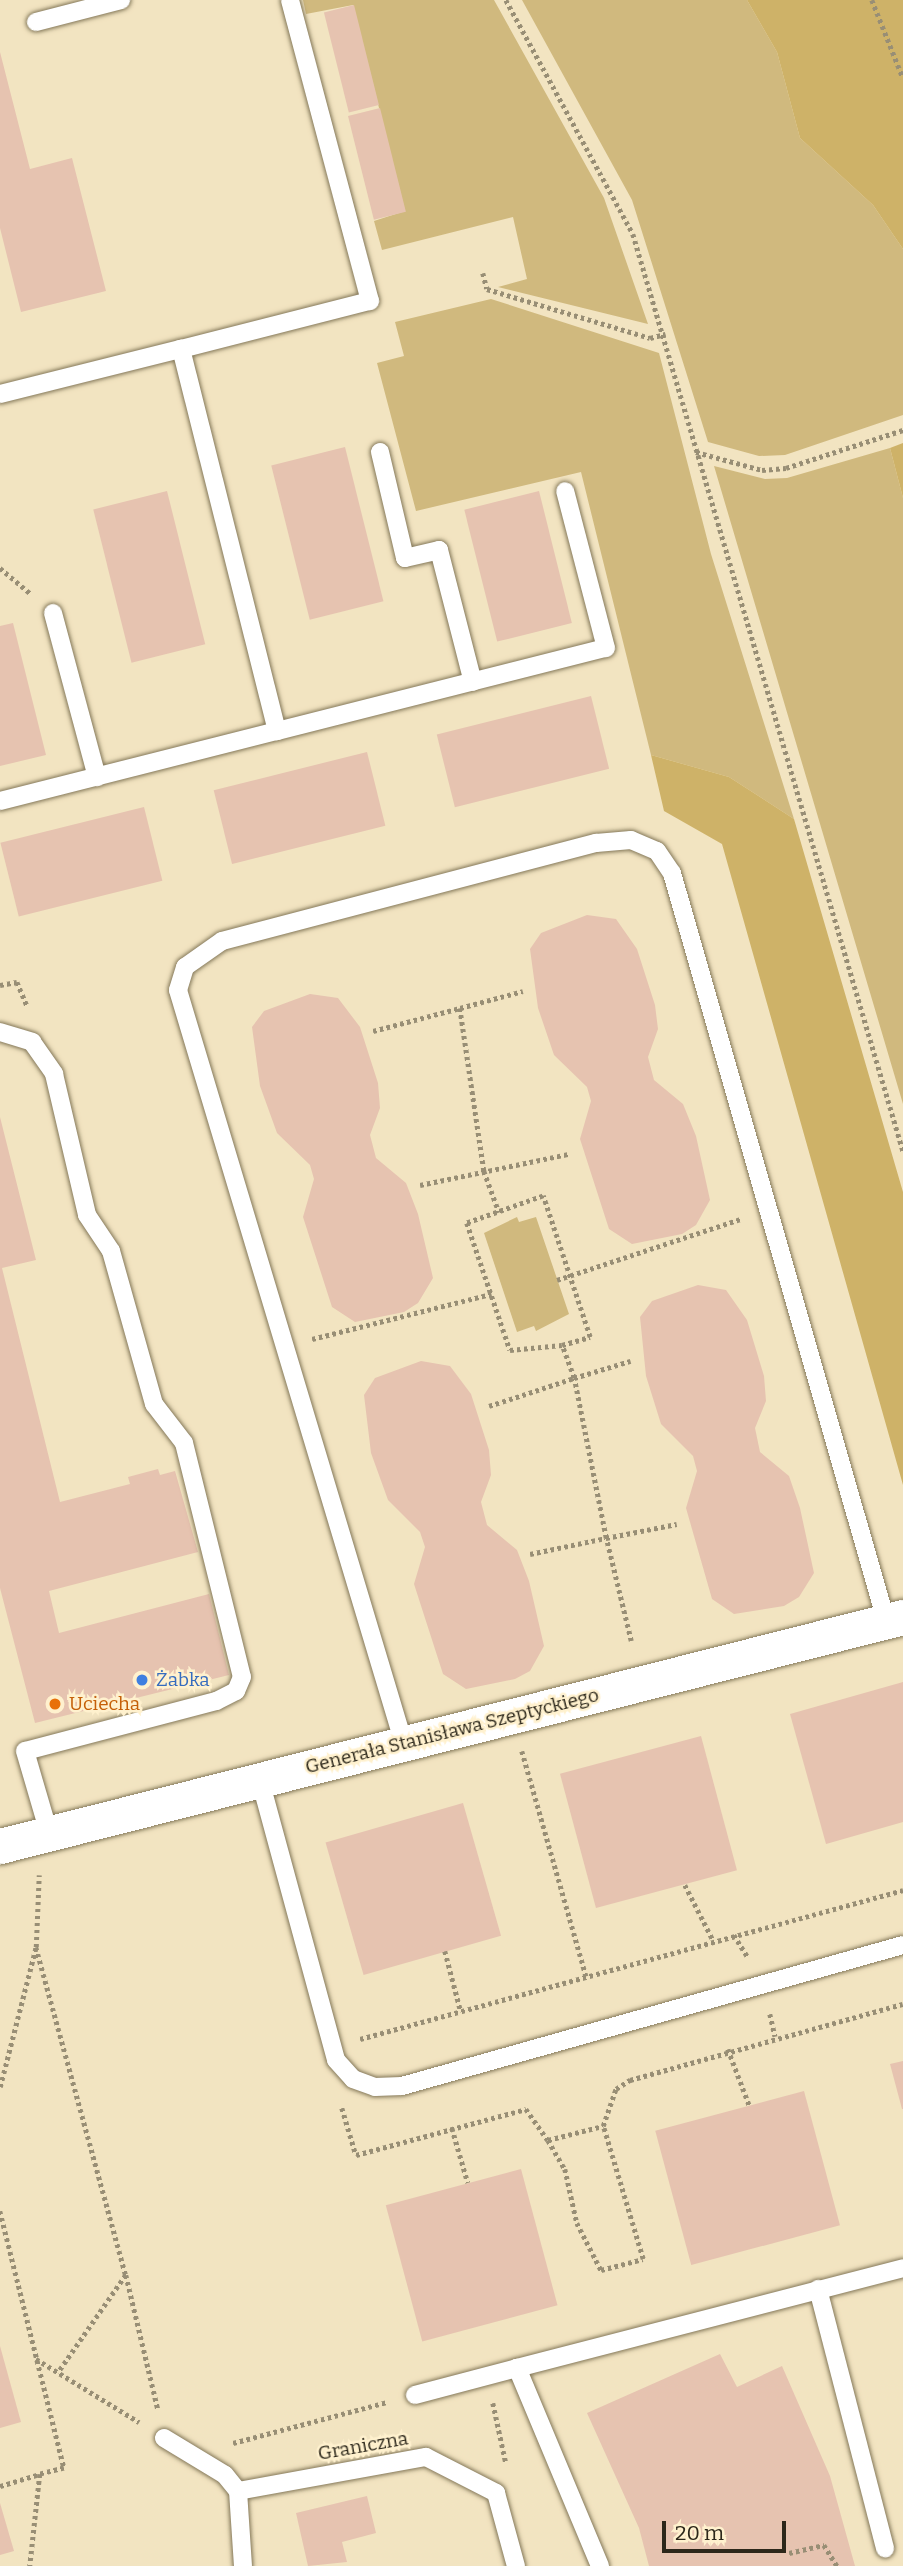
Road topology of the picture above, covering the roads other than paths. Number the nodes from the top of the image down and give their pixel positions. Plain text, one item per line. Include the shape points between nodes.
1 (121, 0) edge
2 (290, 0) edge
3 (36, 22) dead end
4 (181, 349) junction
5 (0, 394) edge
6 (380, 452) dead end
7 (565, 491) dead end
8 (52, 613) road end
9 (473, 682) junction
10 (277, 731) junction
11 (97, 777) junction
12 (0, 801) edge
13 (0, 1031) edge
14 (894, 1619) edge
15 (404, 1744) junction
16 (260, 1780) junction
17 (0, 1846) edge
18 (44, 1848) junction
19 (903, 1945) edge
20 (903, 2268) edge
21 (818, 2289) junction
22 (517, 2368) junction
23 (415, 2395) road end
24 (164, 2438) road end
25 (238, 2491) junction
26 (886, 2549) dead end
27 (243, 2566) edge
28 (516, 2566) edge
29 (600, 2566) edge

1 - 3 lane
2 - 4 lane via 370,301
4 - 5 lane
4 - 10 lane
6 - 9 lane via 405,558 439,550
7 - 9 lane via 606,648
8 - 11 lane
9 - 10 lane
10 - 11 lane
11 - 12 lane
13 - 18 lane via 32,1042 54,1074 86,1215 111,1251 154,1404 184,1443 242,1677 236,1691 216,1701 25,1751
14 - 15 street, Generała Stanisława Szeptyckiego
14 - 15 lane via 672,873 657,851 631,840 596,843 222,941 185,967 178,990
15 - 16 street, Generała Stanisława Szeptyckiego
16 - 18 street, Generała Stanisława Szeptyckiego
16 - 19 lane via 332,2047 353,2078 375,2087 402,2086
17 - 18 street, Generała Stanisława Szeptyckiego
20 - 21 lane
21 - 22 lane
21 - 26 lane
22 - 23 lane
22 - 29 lane
24 - 25 lane
25 - 27 lane
25 - 28 lane, Graniczna via 426,2457 496,2493

